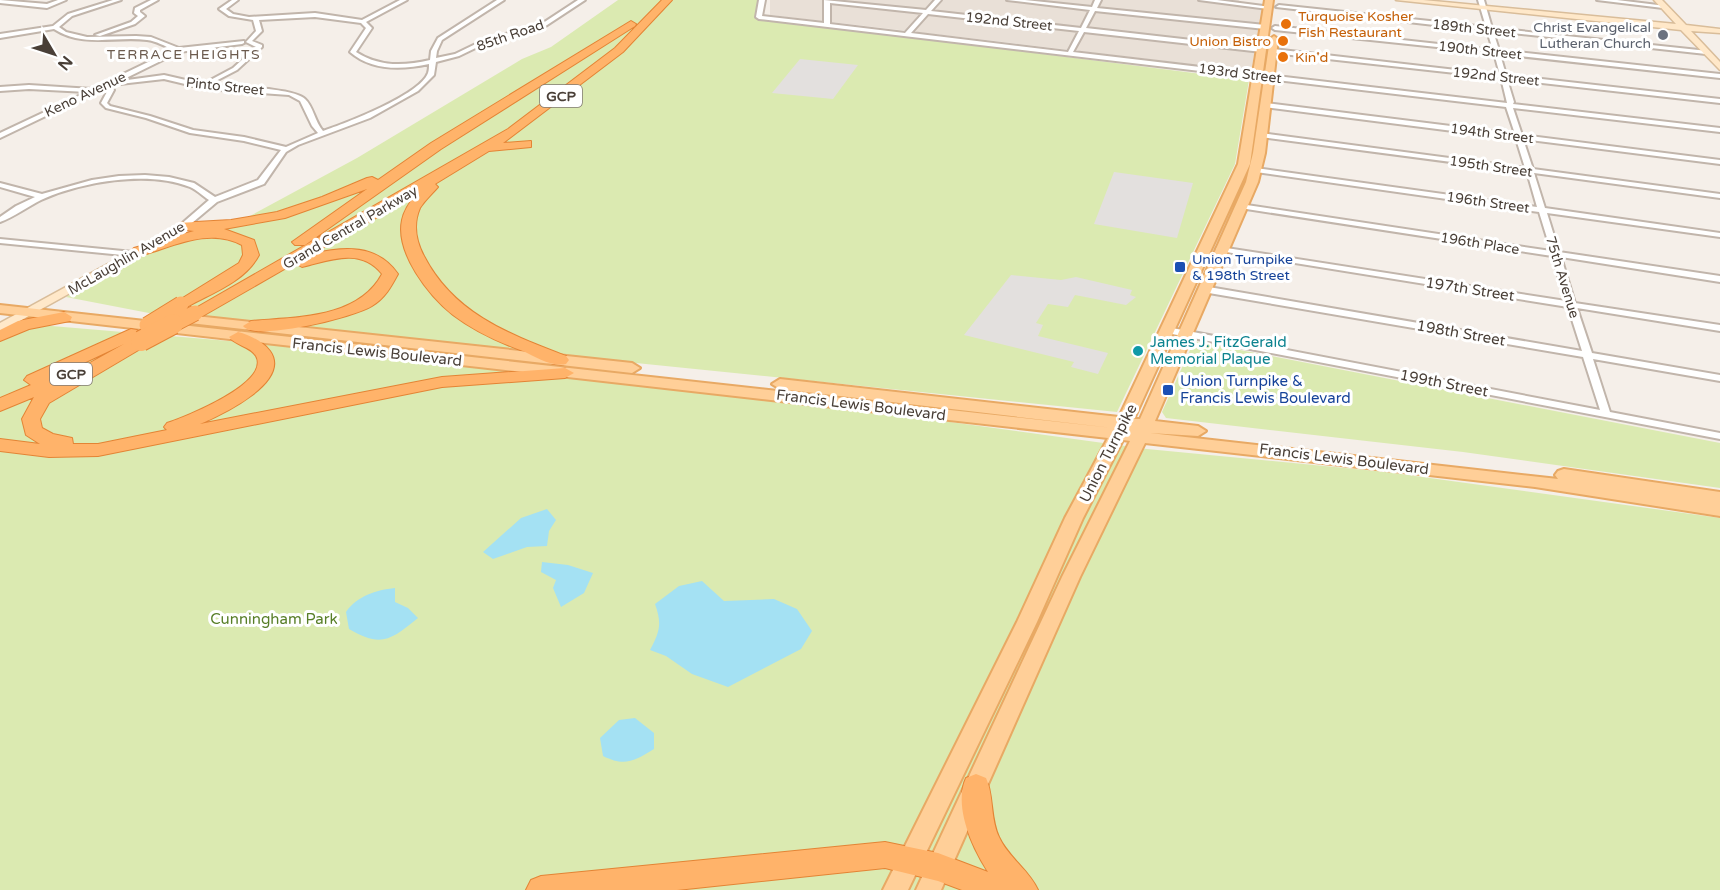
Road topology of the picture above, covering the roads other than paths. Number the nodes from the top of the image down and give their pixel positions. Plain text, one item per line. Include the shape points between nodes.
1 (63, 0) edge
2 (118, 0) edge
3 (155, 0) edge
4 (236, 0) edge
5 (404, 0) edge
6 (501, 0) edge
7 (582, 0) edge
8 (667, 0) edge
9 (762, 0) edge
10 (938, 0) edge
11 (1010, 0) edge
12 (1098, 0) edge
13 (1202, 0) edge
14 (1400, 0) edge
15 (1600, 0) edge
16 (0, 1) edge
17 (827, 1) edge
18 (653, 3) edge
19 (1269, 3) edge
20 (1661, 3) edge
21 (1279, 4) edge
22 (1478, 4) edge
23 (1094, 9) junction
24 (927, 12) junction
25 (256, 20) junction
26 (363, 22) junction
27 (827, 25) junction
28 (55, 27) junction
29 (1684, 27) junction
30 (1270, 28) junction
31 (1486, 29) junction
32 (1082, 30) junction
33 (1720, 31) edge
34 (907, 34) junction
35 (0, 36) edge
36 (93, 38) junction
37 (247, 41) junction
38 (626, 43) junction
39 (595, 49) junction
40 (1262, 50) junction
41 (177, 51) junction
42 (1273, 51) junction
43 (1493, 52) junction
44 (1706, 52) junction
45 (1070, 53) junction
46 (433, 61) junction
47 (1720, 67) edge
48 (566, 69) dead end
49 (585, 72) dead end
50 (1263, 76) junction
51 (1497, 76) junction
52 (1720, 76) edge
53 (1505, 77) junction
54 (216, 80) junction
55 (107, 84) junction
56 (200, 86) junction
57 (211, 87) junction
58 (0, 89) edge
59 (93, 90) junction
60 (528, 95) dead end
61 (547, 98) dead end
62 (1720, 101) edge
63 (1265, 105) junction
64 (1509, 105) junction
65 (473, 122) junction
66 (1720, 130) edge
67 (322, 134) junction
68 (1261, 135) junction
69 (0, 136) edge
70 (1519, 136) junction
71 (287, 149) junction
72 (422, 155) junction
73 (1720, 162) edge
74 (454, 167) junction
75 (1256, 170) junction
76 (1530, 171) junction
77 (0, 185) edge
78 (1720, 196) edge
79 (42, 197) junction
80 (214, 200) junction
81 (394, 202) junction
82 (1240, 206) junction
83 (1542, 210) junction
84 (0, 220) edge
85 (183, 226) junction
86 (1720, 235) edge
87 (0, 241) edge
88 (1220, 249) junction
89 (136, 253) junction
90 (1556, 254) junction
91 (1720, 279) edge
92 (1203, 289) junction
93 (0, 300) edge
94 (45, 304) junction
95 (1571, 305) junction
96 (193, 307) junction
97 (0, 309) edge
98 (28, 313) junction
99 (64, 317) junction
100 (0, 328) edge
101 (1720, 328) edge
102 (1167, 330) junction
103 (244, 331) junction
104 (1185, 333) junction
105 (0, 336) edge
106 (135, 336) junction
107 (1587, 355) junction
108 (562, 366) junction
109 (1720, 378) edge
110 (0, 393) edge
111 (0, 405) edge
112 (1606, 414) junction
113 (1133, 429) junction
114 (1720, 436) edge
115 (0, 446) edge
116 (1720, 498) edge
117 (1720, 510) edge
118 (976, 786) junction
119 (910, 860) junction
120 (933, 879) edge
121 (541, 890) edge
122 (895, 890) edge
123 (999, 890) edge
124 (1023, 890) edge

1 - 16 street via 46,6
2 - 28 street via 63,18
3 - 36 street via 137,9 136,13 142,16 137,22
4 - 25 street via 224,6 223,11
5 - 26 street
6 - 46 street, McLaughlin Avenue via 444,36 436,45
7 - 46 street, 85th Road via 542,26 488,40 458,55
8 - 38 highway, GCP
9 - 27 street, 193rd Street via 759,16
10 - 24 street
11 - 23 street, 190th Street
12 - 23 street
13 - 19 street
14 - 22 street
15 - 20 street
17 - 24 street, 192nd Street
17 - 27 street
18 - 39 highway, Grand Central Parkway / GCP
19 - 30 main road, Union Turnpike
20 - 29 street
21 - 30 main road, Union Turnpike
21 - 31 street, 189th Street
22 - 29 street
22 - 31 street, 75th Avenue
23 - 30 street, 190th Street
23 - 32 street
24 - 32 street, 192nd Street
24 - 34 street
25 - 26 street via 304,15
25 - 37 street via 259,31
26 - 46 street, 85th Road via 369,28 356,43 353,52 357,56 388,67
27 - 34 street, 193rd Street
28 - 35 street
28 - 36 street via 69,35
29 - 33 street
29 - 44 street
30 - 40 main road, Union Turnpike
30 - 42 main road, Union Turnpike
30 - 43 street, 190th Street
31 - 43 street, 75th Avenue
31 - 44 street, 189th Street
32 - 40 street, 192nd Street
32 - 45 street
34 - 45 street, 193rd Street
36 - 41 street via 147,38
37 - 41 street, Keno Avenue
37 - 54 street via 260,46 240,66
38 - 49 highway
38 - 74 highway, GCP via 522,125 518,134 526,144 498,146
39 - 48 highway
39 - 65 highway, Grand Central Parkway / GCP
40 - 50 main road, Union Turnpike
41 - 55 street, Keno Avenue
42 - 50 main road, Union Turnpike
42 - 51 street, 192nd Street
43 - 51 street, 75th Avenue
43 - 52 street, 190th Street
43 - 53 street, 75th Avenue
44 - 47 street
45 - 50 street, 193rd Street
46 - 67 street, McLaughlin Avenue via 430,78 416,90 368,117
50 - 63 main road, Union Turnpike
50 - 64 street, 193rd Street
50 - 102 main road, Union Turnpike via 1244,164
51 - 53 street, 192nd Street
51 - 64 street, 75th Avenue via 1504,101
53 - 62 street, 192nd Street
53 - 64 street, 75th Avenue
54 - 56 street
54 - 57 street
55 - 56 street, Pinto Street via 164,77
55 - 59 street, Keno Avenue
55 - 71 street via 111,90 104,103 108,107 192,132
56 - 57 street, Pinto Street
57 - 67 street, Pinto Street via 296,94
58 - 59 street
59 - 69 street, Keno Avenue
60 - 72 highway
61 - 81 highway
63 - 68 main road, Union Turnpike
63 - 70 street, 194th Street
64 - 66 street, 193rd Street
64 - 70 street, 75th Avenue
65 - 72 highway, Grand Central Parkway / GCP
65 - 85 highway via 383,175 332,197 244,223
67 - 71 street, McLaughlin Avenue
68 - 75 main road, Union Turnpike
68 - 76 street, 195th Street
70 - 73 street, 194th Street
70 - 76 street, 75th Avenue
71 - 80 street, McLaughlin Avenue via 261,182
72 - 96 highway, Grand Central Parkway / GCP via 286,251
74 - 81 highway, Grand Central Parkway / GCP
74 - 108 highway via 424,193 411,212 408,236 414,255 439,292 462,314
75 - 82 main road, Union Turnpike
75 - 83 street, 196th Street
76 - 78 street, 195th Street
76 - 83 street, 75th Avenue
77 - 79 street
79 - 80 street via 98,182 150,178 190,184
79 - 84 street
80 - 85 street, McLaughlin Avenue
81 - 96 highway, Grand Central Parkway / GCP
82 - 88 main road, Union Turnpike
82 - 90 street, 196th Place
83 - 86 street, 196th Street
83 - 90 street, 75th Avenue
85 - 89 street, McLaughlin Avenue
87 - 89 street
88 - 92 main road, Union Turnpike
88 - 95 street, 197th Street
89 - 94 street, McLaughlin Avenue
89 - 96 highway via 177,239 211,234 234,236 249,243 251,255 242,269
90 - 91 street, 196th Place
90 - 95 street, 75th Avenue
92 - 104 main road, Union Turnpike
92 - 107 street, 198th Street
93 - 94 main road, Francis Lewis Boulevard
94 - 98 street, McLaughlin Avenue
94 - 103 main road, Francis Lewis Boulevard
95 - 101 street, 197th Street
95 - 107 street, 75th Avenue
96 - 103 highway via 319,257 363,253 377,257 390,274 387,285 377,295 350,311
96 - 106 highway, Grand Central Parkway / GCP, bridge
97 - 98 main road, Francis Lewis Boulevard
98 - 99 main road, Francis Lewis Boulevard
98 - 100 street
99 - 103 main road, Francis Lewis Boulevard
99 - 105 highway via 24,325
102 - 104 street, 199th Street
102 - 113 main road, Union Turnpike
103 - 106 highway via 266,361 264,372 243,393 207,414 155,433 107,441 56,442 33,431 32,412 46,397
103 - 108 main road, Francis Lewis Boulevard
104 - 112 street, 199th Street
104 - 113 main road, Union Turnpike
106 - 110 highway, Grand Central Parkway / GCP
106 - 111 highway, Grand Central Parkway / GCP
107 - 109 street, 198th Street
107 - 112 street, 75th Avenue
108 - 113 main road, Francis Lewis Boulevard
108 - 115 highway via 442,382 98,450
112 - 114 street, 199th Street
113 - 116 main road, Francis Lewis Boulevard via 1581,477
113 - 117 main road, Francis Lewis Boulevard via 1535,481
113 - 118 main road, Union Turnpike
113 - 119 main road, Union Turnpike via 1074,518
118 - 120 main road, Union Turnpike
118 - 124 highway via 977,812 986,841 1000,867
119 - 120 highway
119 - 121 highway via 862,855
119 - 122 main road, Union Turnpike
120 - 123 highway

